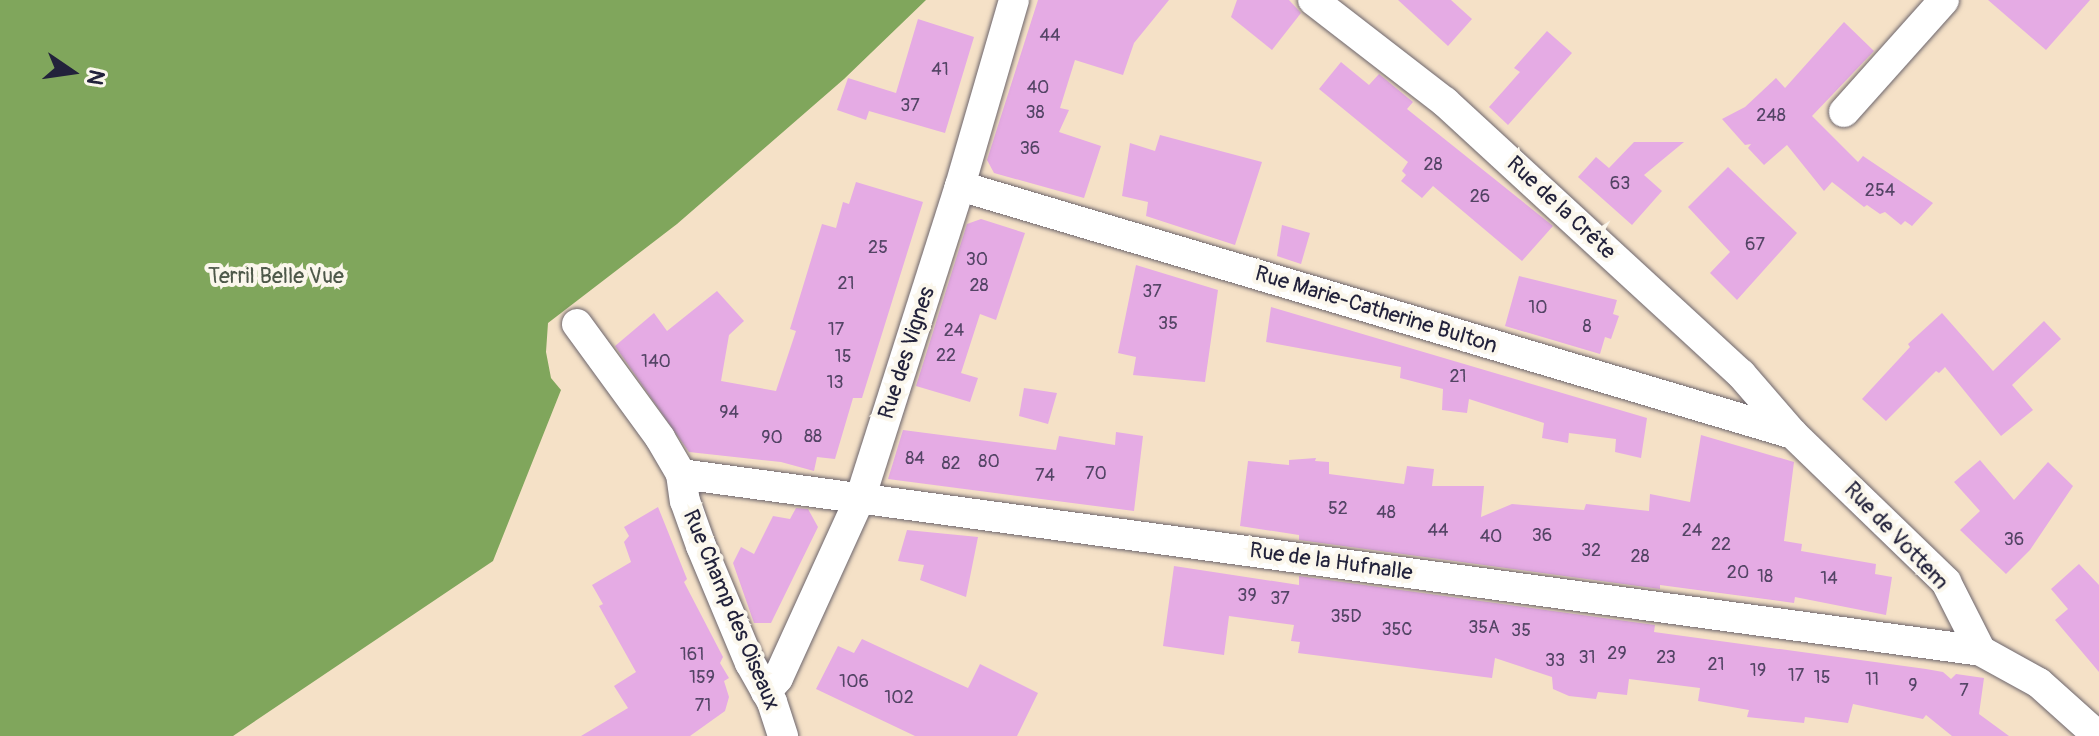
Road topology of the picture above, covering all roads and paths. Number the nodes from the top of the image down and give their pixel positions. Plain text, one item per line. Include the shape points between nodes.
1 (1014, 0) edge
2 (1313, 0) edge
3 (1944, 0) edge
4 (1844, 112) dead end
5 (960, 186) junction
6 (577, 324) dead end
7 (1793, 434) junction
8 (681, 474) junction
9 (861, 496) junction
10 (1981, 651) junction
11 (766, 692) junction
12 (783, 736) edge
13 (2098, 736) edge

1 - 5 street, Rue des Vignes
2 - 7 street, Rue de la Crête via 1445,102 1741,374
3 - 4 street
5 - 7 street, Rue Marie-Catherine Bulton
5 - 9 street, Rue des Vignes
6 - 8 street, Rue Champ des Oiseaux
7 - 10 street, Rue de Vottem via 1946,582
8 - 9 street, Rue de la Hufnalle
8 - 11 street, Rue Champ des Oiseaux via 701,546
9 - 10 street, Rue de la Hufnalle
9 - 11 street, Rue des Vignes via 778,678
10 - 13 street via 2039,683
11 - 12 street, Rue Champ des Oiseaux

